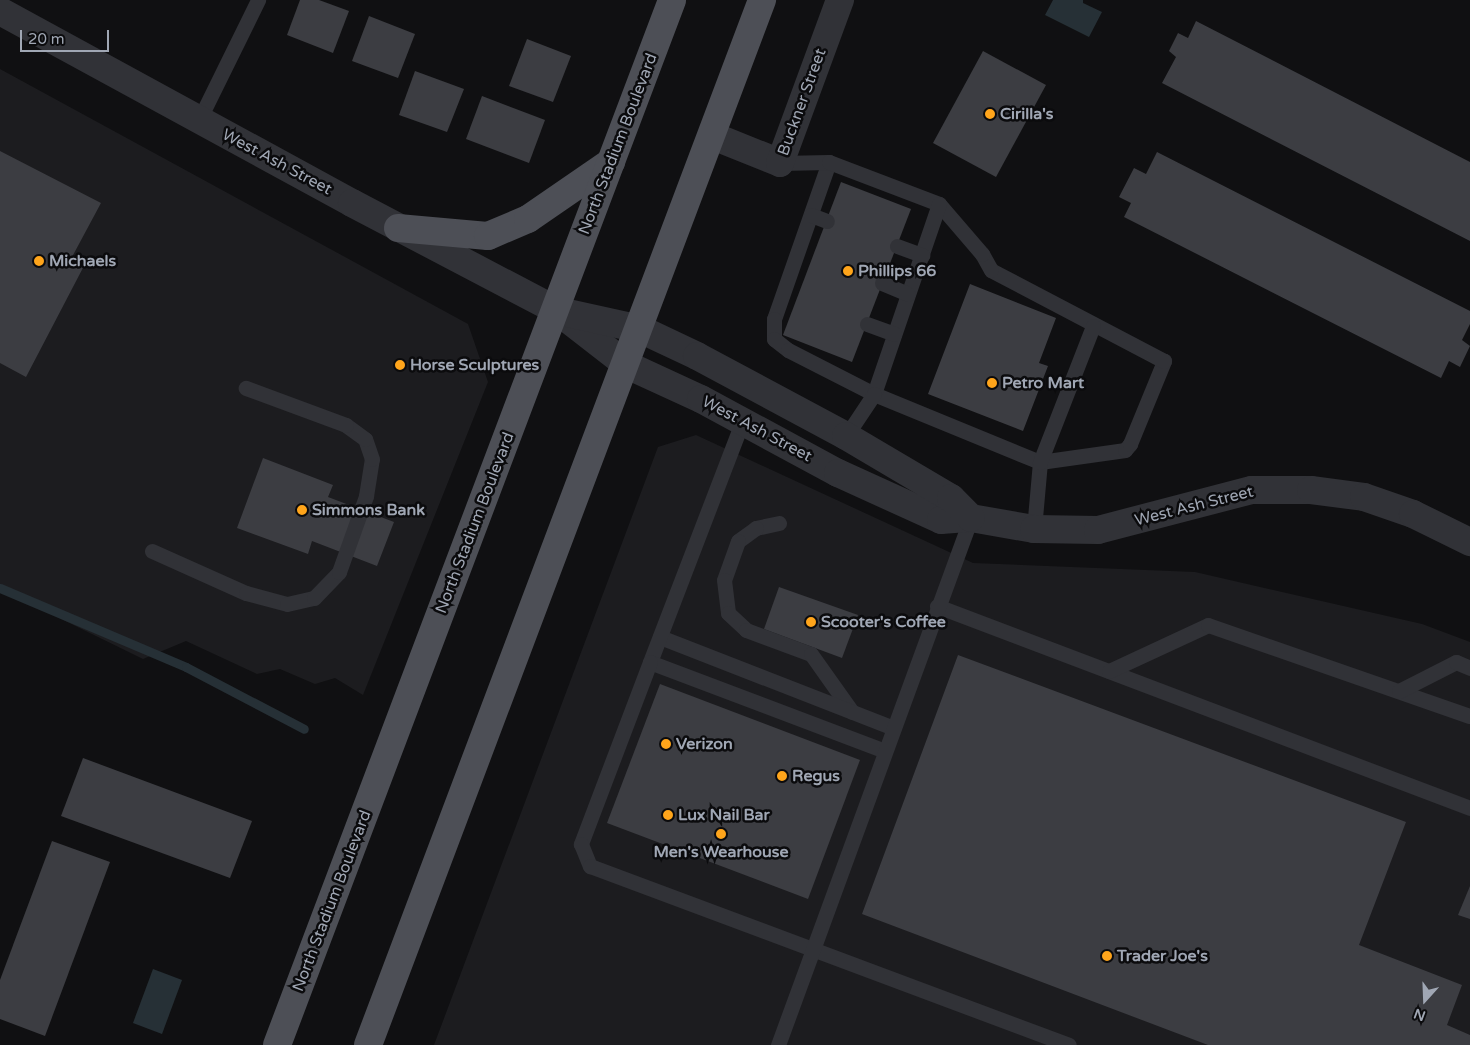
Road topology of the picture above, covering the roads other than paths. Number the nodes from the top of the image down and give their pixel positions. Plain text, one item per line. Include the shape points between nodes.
1 (258, 0) edge
2 (672, 0) edge
3 (762, 0) edge
4 (840, 0) edge
5 (0, 10) edge
6 (199, 120) junction
7 (712, 136) junction
8 (611, 162) junction
9 (829, 162) junction
10 (780, 163) junction
11 (939, 204) junction
12 (811, 215) junction
13 (826, 221) dead end
14 (398, 228) junction
15 (897, 246) dead end
16 (798, 252) junction
17 (922, 255) junction
18 (813, 257) dead end
19 (882, 283) dead end
20 (908, 294) junction
21 (556, 310) junction
22 (867, 324) dead end
23 (1093, 326) junction
24 (640, 329) junction
25 (894, 334) junction
26 (627, 365) junction
27 (246, 388) dead end
28 (874, 394) junction
29 (742, 422) junction
30 (846, 436) junction
31 (1040, 462) junction
32 (971, 518) junction
33 (779, 523) dead end
34 (1034, 529) junction
35 (1470, 542) edge
36 (152, 551) dead end
37 (937, 606) junction
38 (660, 637) junction
39 (650, 662) junction
40 (1470, 668) edge
41 (1109, 671) junction
42 (1399, 691) junction
43 (852, 712) junction
44 (1470, 716) edge
45 (893, 728) junction
46 (885, 751) junction
47 (1470, 808) edge
48 (813, 950) junction
49 (277, 1045) edge
50 (368, 1045) edge
51 (778, 1045) edge
52 (1069, 1045) edge

1 - 6 lane
2 - 8 main road, North Stadium Boulevard
3 - 7 main road
4 - 10 street, Buckner Street
5 - 6 street, West Ash Street
6 - 14 street, West Ash Street
7 - 10 street, Buckner Street
7 - 24 main road
8 - 14 main road via 528,219 488,236
8 - 21 main road, North Stadium Boulevard
9 - 10 lane
9 - 11 lane
9 - 12 lane
11 - 17 lane
11 - 23 lane via 982,254 991,270
12 - 13 lane
12 - 16 lane
14 - 21 street, West Ash Street
15 - 17 lane
16 - 18 lane
16 - 28 lane via 790,295 774,318 774,338 788,350
17 - 20 lane
19 - 20 lane
20 - 25 lane
21 - 24 street, West Ash Street
21 - 26 street, West Ash Street
21 - 49 main road, North Stadium Boulevard
22 - 25 lane
23 - 31 lane
23 - 31 lane via 1164,361 1125,450
24 - 26 main road
24 - 30 street, West Ash Street
25 - 28 lane
26 - 29 street, West Ash Street
26 - 50 main road
27 - 36 lane via 346,425 365,439 372,458 366,496 340,572 314,598 287,604 238,590
28 - 30 lane
28 - 31 lane
29 - 32 street, West Ash Street via 838,473 941,520
29 - 38 lane
30 - 32 street, West Ash Street via 951,498
31 - 34 lane
32 - 34 street, West Ash Street
32 - 37 lane
33 - 43 lane via 756,528 738,541 727,567 724,594 728,613 746,630 811,654
34 - 35 street, West Ash Street via 1098,530 1252,490 1311,490 1364,497 1413,514
37 - 41 lane
37 - 45 lane
38 - 39 lane
38 - 43 lane
39 - 46 lane
39 - 48 lane via 581,844 590,866
40 - 42 lane via 1456,662
41 - 42 lane via 1208,625
41 - 47 lane
42 - 44 lane
43 - 45 lane
45 - 46 lane
46 - 48 lane
48 - 51 lane
48 - 52 lane

